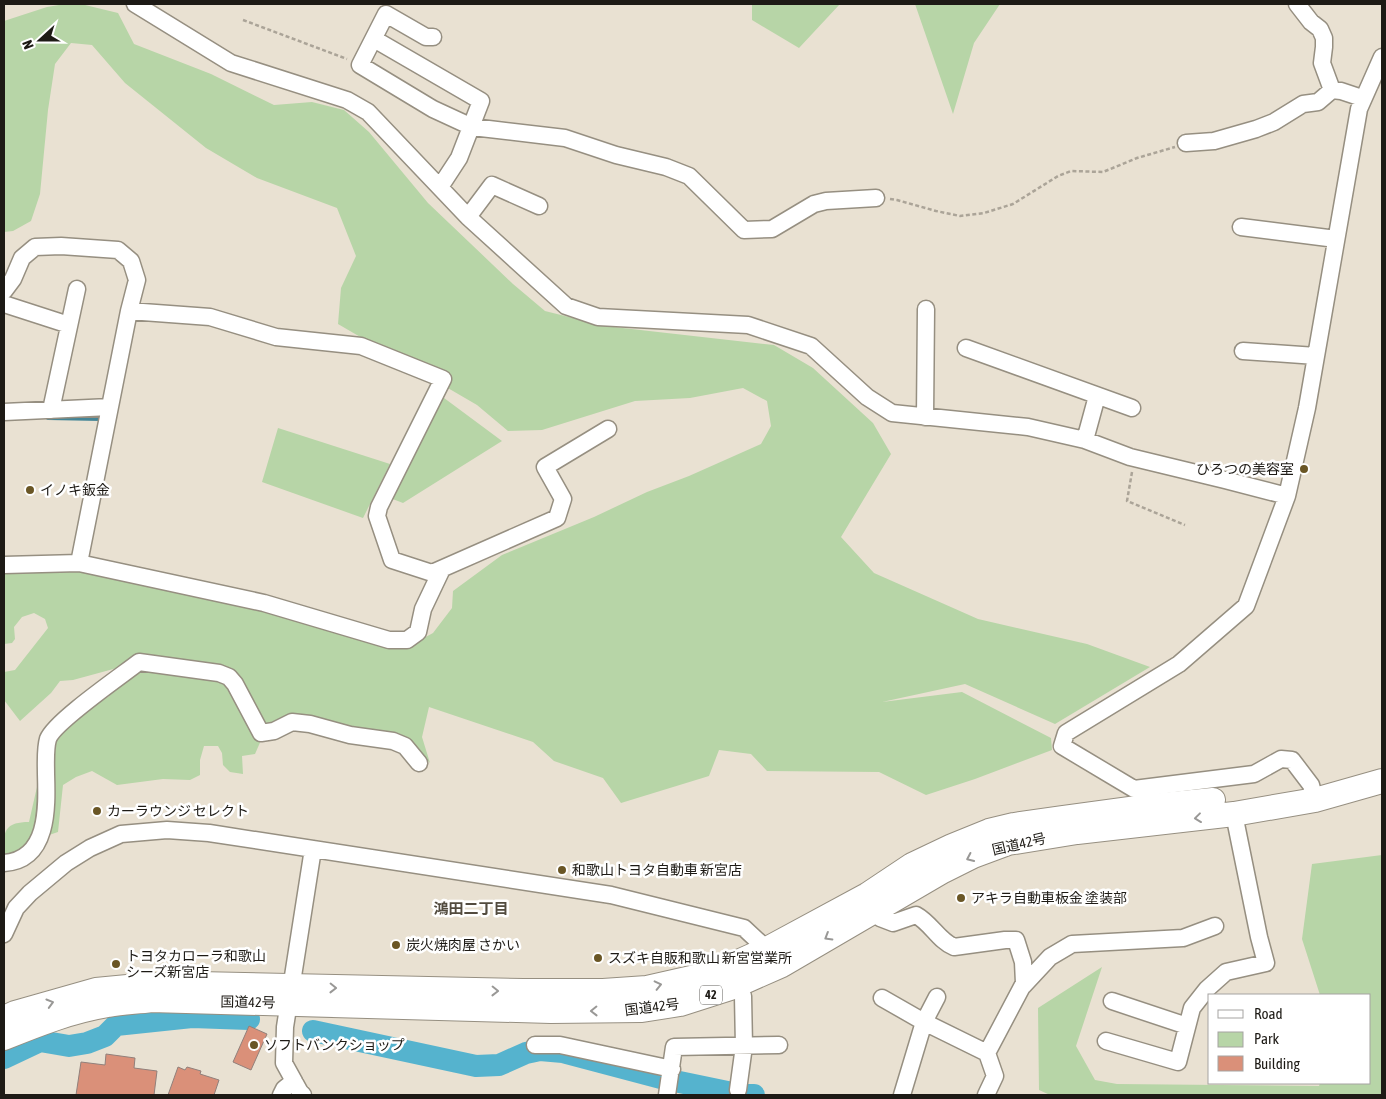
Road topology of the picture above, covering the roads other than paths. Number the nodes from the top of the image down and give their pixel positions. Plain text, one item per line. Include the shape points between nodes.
1 (135, 4) edge
2 (1297, 4) edge
3 (388, 9) edge
4 (433, 37) dead end
5 (374, 39) junction
6 (1382, 57) edge
7 (1332, 90) junction
8 (1362, 98) junction
9 (472, 127) junction
10 (1186, 143) road end
11 (440, 188) junction
12 (876, 198) road end
13 (539, 206) dead end
14 (468, 217) junction
15 (1242, 227) dead end
16 (1336, 239) junction
17 (77, 288) dead end
18 (4, 291) edge
19 (4, 304) edge
20 (926, 309) dead end
21 (129, 311) junction
22 (69, 325) junction
23 (966, 348) dead end
24 (1242, 350) dead end
25 (1316, 356) junction
26 (1098, 396) junction
27 (110, 407) junction
28 (1132, 408) dead end
29 (51, 410) junction
30 (4, 412) edge
31 (925, 417) junction
32 (608, 429) dead end
33 (1085, 440) junction
34 (1287, 496) junction
35 (79, 563) junction
36 (4, 565) edge
37 (442, 569) junction
38 (419, 763) dead end
39 (1382, 765) edge
40 (1382, 781) edge
41 (1313, 792) junction
42 (1234, 814) junction
43 (313, 849) junction
44 (4, 863) edge
45 (871, 902) junction
46 (10, 906) edge
47 (1215, 926) dead end
48 (4, 934) edge
49 (775, 957) junction
50 (1023, 986) junction
51 (291, 995) junction
52 (742, 996) dead end
53 (882, 998) dead end
54 (937, 998) dead end
55 (1112, 1001) dead end
56 (4, 1018) edge
57 (924, 1022) junction
58 (1188, 1026) junction
59 (4, 1038) edge
60 (1106, 1042) dead end
61 (535, 1045) dead end
62 (779, 1045) dead end
63 (744, 1046) junction
64 (987, 1053) junction
65 (672, 1069) junction
66 (294, 1081) junction
67 (738, 1090) dead end
68 (668, 1092) edge
69 (281, 1095) edge
70 (304, 1095) edge
71 (902, 1095) edge
72 (986, 1095) edge

1 - 11 street via 231,63 347,100 368,112
2 - 7 street via 1324,38 1322,62
3 - 4 street via 426,37
3 - 5 street
5 - 9 street via 481,101
5 - 9 street via 360,65 433,109
6 - 8 street
7 - 8 street
7 - 10 street via 1318,102 1304,104 1256,129 1214,141
8 - 16 street
9 - 11 street via 459,158
9 - 12 street via 565,138 666,167 689,176 744,230 772,228 814,204 826,201
11 - 14 street
13 - 14 street via 492,185
14 - 31 street via 566,306 598,317 748,325 811,346 867,397 892,413
15 - 16 street
16 - 25 street
17 - 22 street
18 - 21 street via 22,258 35,247 118,250 131,261 137,280
19 - 22 street
20 - 31 street
21 - 27 street
21 - 37 street via 210,317 276,337 361,346 443,379 377,516 392,560 432,573
22 - 29 street
23 - 26 street
24 - 25 street
25 - 34 street
26 - 28 street
26 - 33 street
27 - 29 street
27 - 35 street
29 - 30 street
31 - 33 street via 1028,427
32 - 37 street via 546,467 563,499 557,518
33 - 34 street via 1134,458
34 - 41 street via 1246,606 1179,664 1066,733 1062,746 1134,789 1254,774 1281,759 1292,760
35 - 36 street
35 - 37 street via 264,603 389,640 407,640 418,632 423,609
38 - 44 street via 405,746 393,741 350,735 310,724 292,722 261,733 229,677 138,662 62,722 48,738 42,835 23,858
39 - 41 highway, 国道42号 / 42
40 - 41 highway, 国道42号 / 42
41 - 42 highway, 国道42号 / 42
41 - 45 highway, 国道42号 / 42 via 1152,806 1014,824 912,864
42 -> 45 highway, 国道42号 / 42 via 1008,843
42 - 58 street via 1266,963 1226,972 1192,1008
43 - 46 street via 209,833 166,830 121,834 66,863
43 - 49 street via 611,895 744,928
43 - 51 street
45 - 49 highway, 国道42号 / 42
45 - 50 street via 880,918 892,923 916,914 954,947 1016,940 1023,962
46 - 48 street
47 - 50 street via 1184,938 1072,944 1050,957
49 - 51 highway, 国道42号 / 42 via 730,988 680,1004 642,1010 551,1012
50 - 64 street
56 -> 51 highway, 国道42号 / 42 via 96,990 138,986 198,984
51 - 59 highway, 国道42号 / 42 via 151,1000 108,1005 41,1022
51 - 66 street via 285,1027 284,1063
52 - 63 street
53 - 57 street
54 - 57 street
55 - 58 street
57 - 64 street
57 - 71 street
58 - 60 street via 1178,1062
61 - 65 street via 560,1045
62 - 63 street
63 - 65 street via 674,1047
63 - 67 street
64 - 72 street via 995,1076
65 - 68 street
66 - 69 street
66 - 70 street

